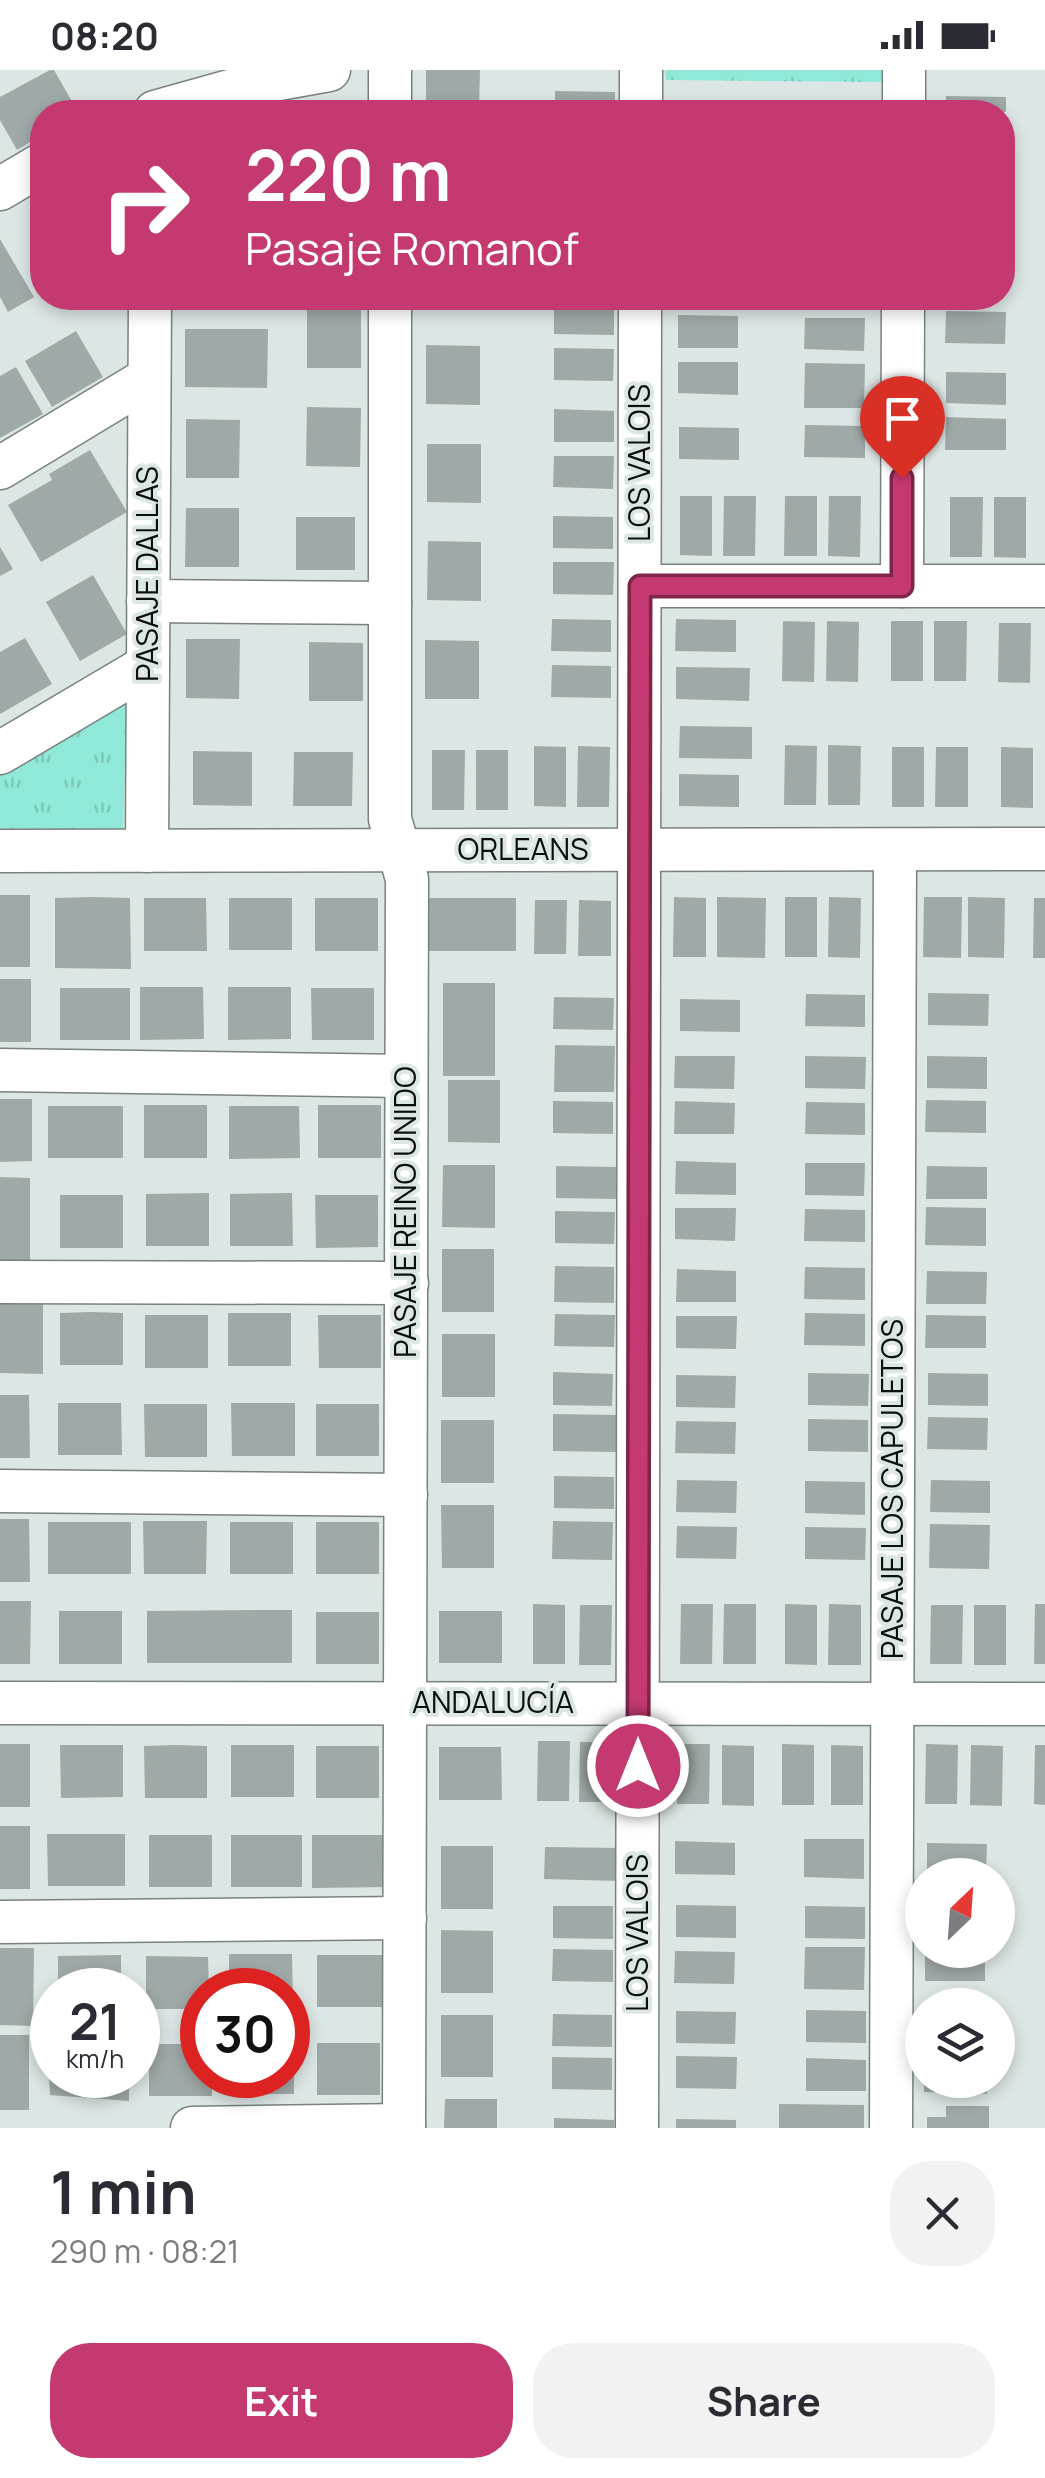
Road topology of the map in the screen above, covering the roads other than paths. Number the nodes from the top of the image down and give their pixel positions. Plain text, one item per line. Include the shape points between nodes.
1 (329, 70) edge
2 (390, 70) edge
3 (641, 70) edge
4 (904, 70) edge
5 (198, 100) edge
6 (390, 100) edge
7 (640, 100) edge
8 (904, 100) edge
9 (30, 171) edge
10 (0, 188) edge
11 (150, 310) edge
12 (390, 310) edge
13 (640, 310) edge
14 (903, 310) edge
15 (149, 378) junction
16 (0, 468) edge
17 (640, 586) junction
18 (902, 586) junction
19 (1045, 586) edge
20 (148, 601) junction
21 (390, 603) junction
22 (148, 666) junction
23 (0, 753) edge
24 (1045, 849) edge
25 (399, 850) junction
26 (640, 850) junction
27 (895, 850) junction
28 (0, 851) edge
29 (146, 851) junction
30 (0, 1070) edge
31 (406, 1076) junction
32 (0, 1282) edge
33 (406, 1283) junction
34 (0, 1491) edge
35 (406, 1495) junction
36 (0, 1703) edge
37 (406, 1703) junction
38 (638, 1704) junction
39 (892, 1704) junction
40 (1045, 1704) edge
41 (405, 1918) junction
42 (0, 1922) edge
43 (404, 2126) edge
44 (192, 2128) edge
45 (637, 2128) edge
46 (891, 2128) edge

1 - 5 street
2 - 6 street
3 - 7 street
4 - 8 street
9 - 10 street
11 - 15 street, PASAJE DALLAS
12 - 21 street, PASAJE REINO UNIDO
13 - 17 street, LOS VALOIS
14 - 18 street
15 - 16 street
15 - 20 street, PASAJE DALLAS
17 - 18 street
17 - 26 street, LOS VALOIS
18 - 19 street
20 - 21 street
20 - 22 street, PASAJE DALLAS
21 - 25 street, PASAJE REINO UNIDO via 390,819
22 - 23 street
22 - 29 street, PASAJE DALLAS
24 - 27 street, ORLEANS
25 - 26 street, ORLEANS
25 - 29 street, ORLEANS
25 - 31 street, PASAJE REINO UNIDO via 407,879
26 - 27 street, ORLEANS
26 - 38 street, LOS VALOIS
27 - 39 street, PASAJE LOS CAPULETOS
28 - 29 street, ORLEANS
30 - 31 street
31 - 33 street, PASAJE REINO UNIDO
32 - 33 street
33 - 35 street, PASAJE REINO UNIDO
34 - 35 street
35 - 37 street, PASAJE REINO UNIDO
36 - 37 street, ANDALUCÍA
37 - 38 street, ANDALUCÍA
37 - 41 street, PASAJE REINO UNIDO
38 - 39 street, ANDALUCÍA
38 - 45 street, LOS VALOIS
39 - 40 street, ANDALUCÍA
39 - 46 street, PASAJE LOS CAPULETOS
41 - 42 street
41 - 43 street, PASAJE REINO UNIDO
43 - 44 street

